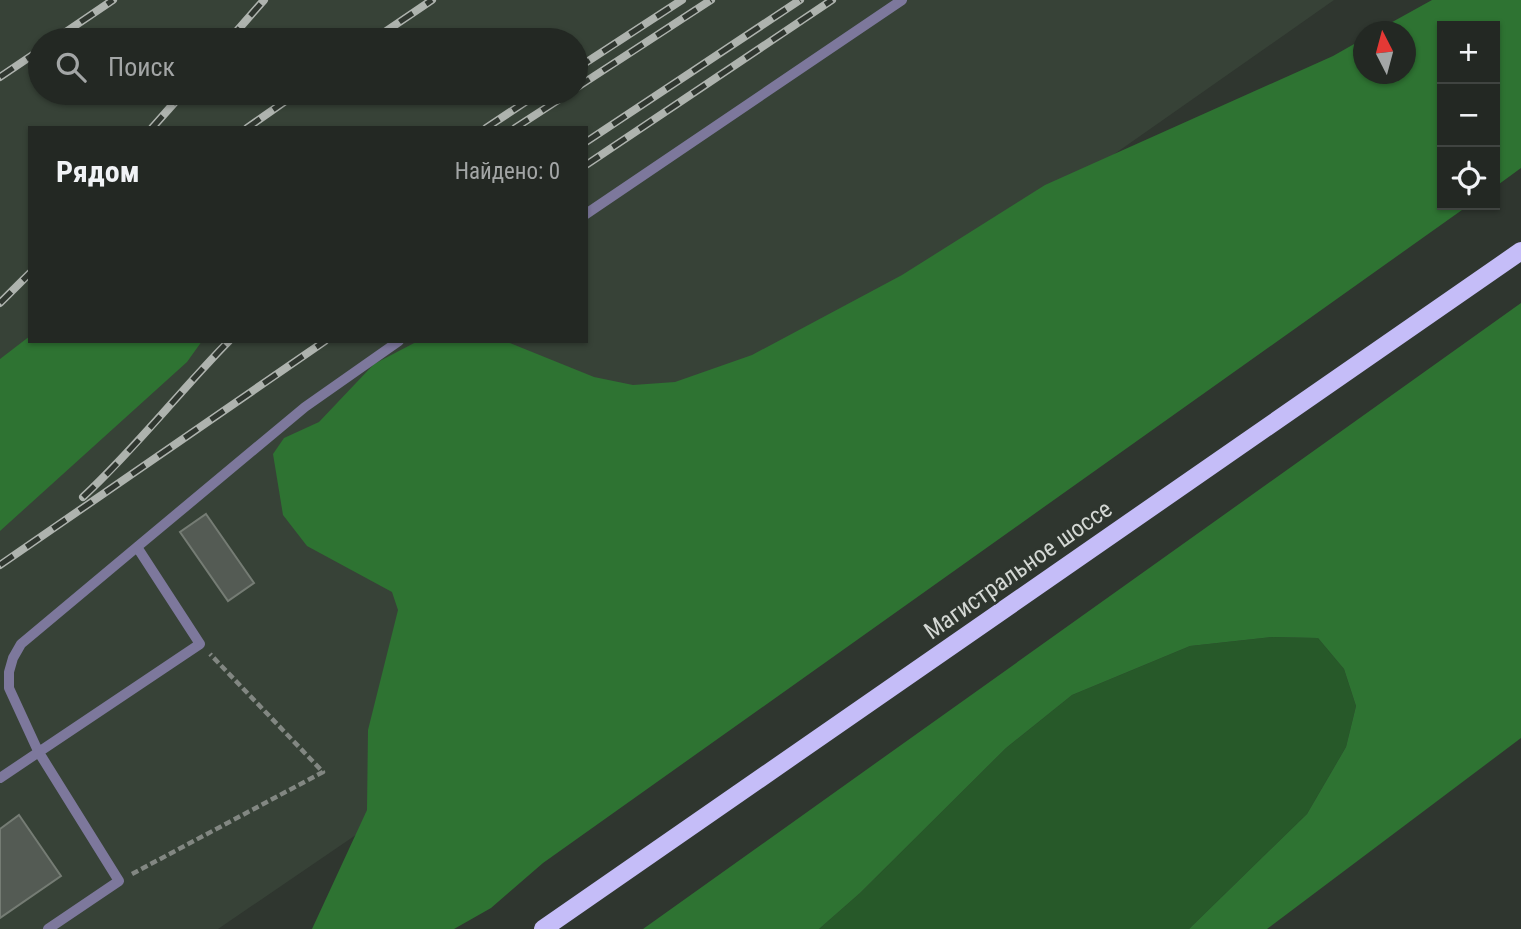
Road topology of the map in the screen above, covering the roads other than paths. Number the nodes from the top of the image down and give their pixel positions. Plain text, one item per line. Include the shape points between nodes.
1 (902, 0) edge
2 (588, 213) edge
3 (1521, 251) edge
4 (396, 343) edge
5 (137, 547) junction
6 (38, 751) junction
7 (0, 778) edge
8 (48, 929) edge
9 (543, 929) edge

1 - 2 lane
3 - 9 main road, Магистральное шоссе
4 - 5 lane via 305,407
5 - 6 lane via 21,644 13,658 9,688
5 - 6 lane via 200,644
6 - 7 lane
6 - 8 lane via 119,881

